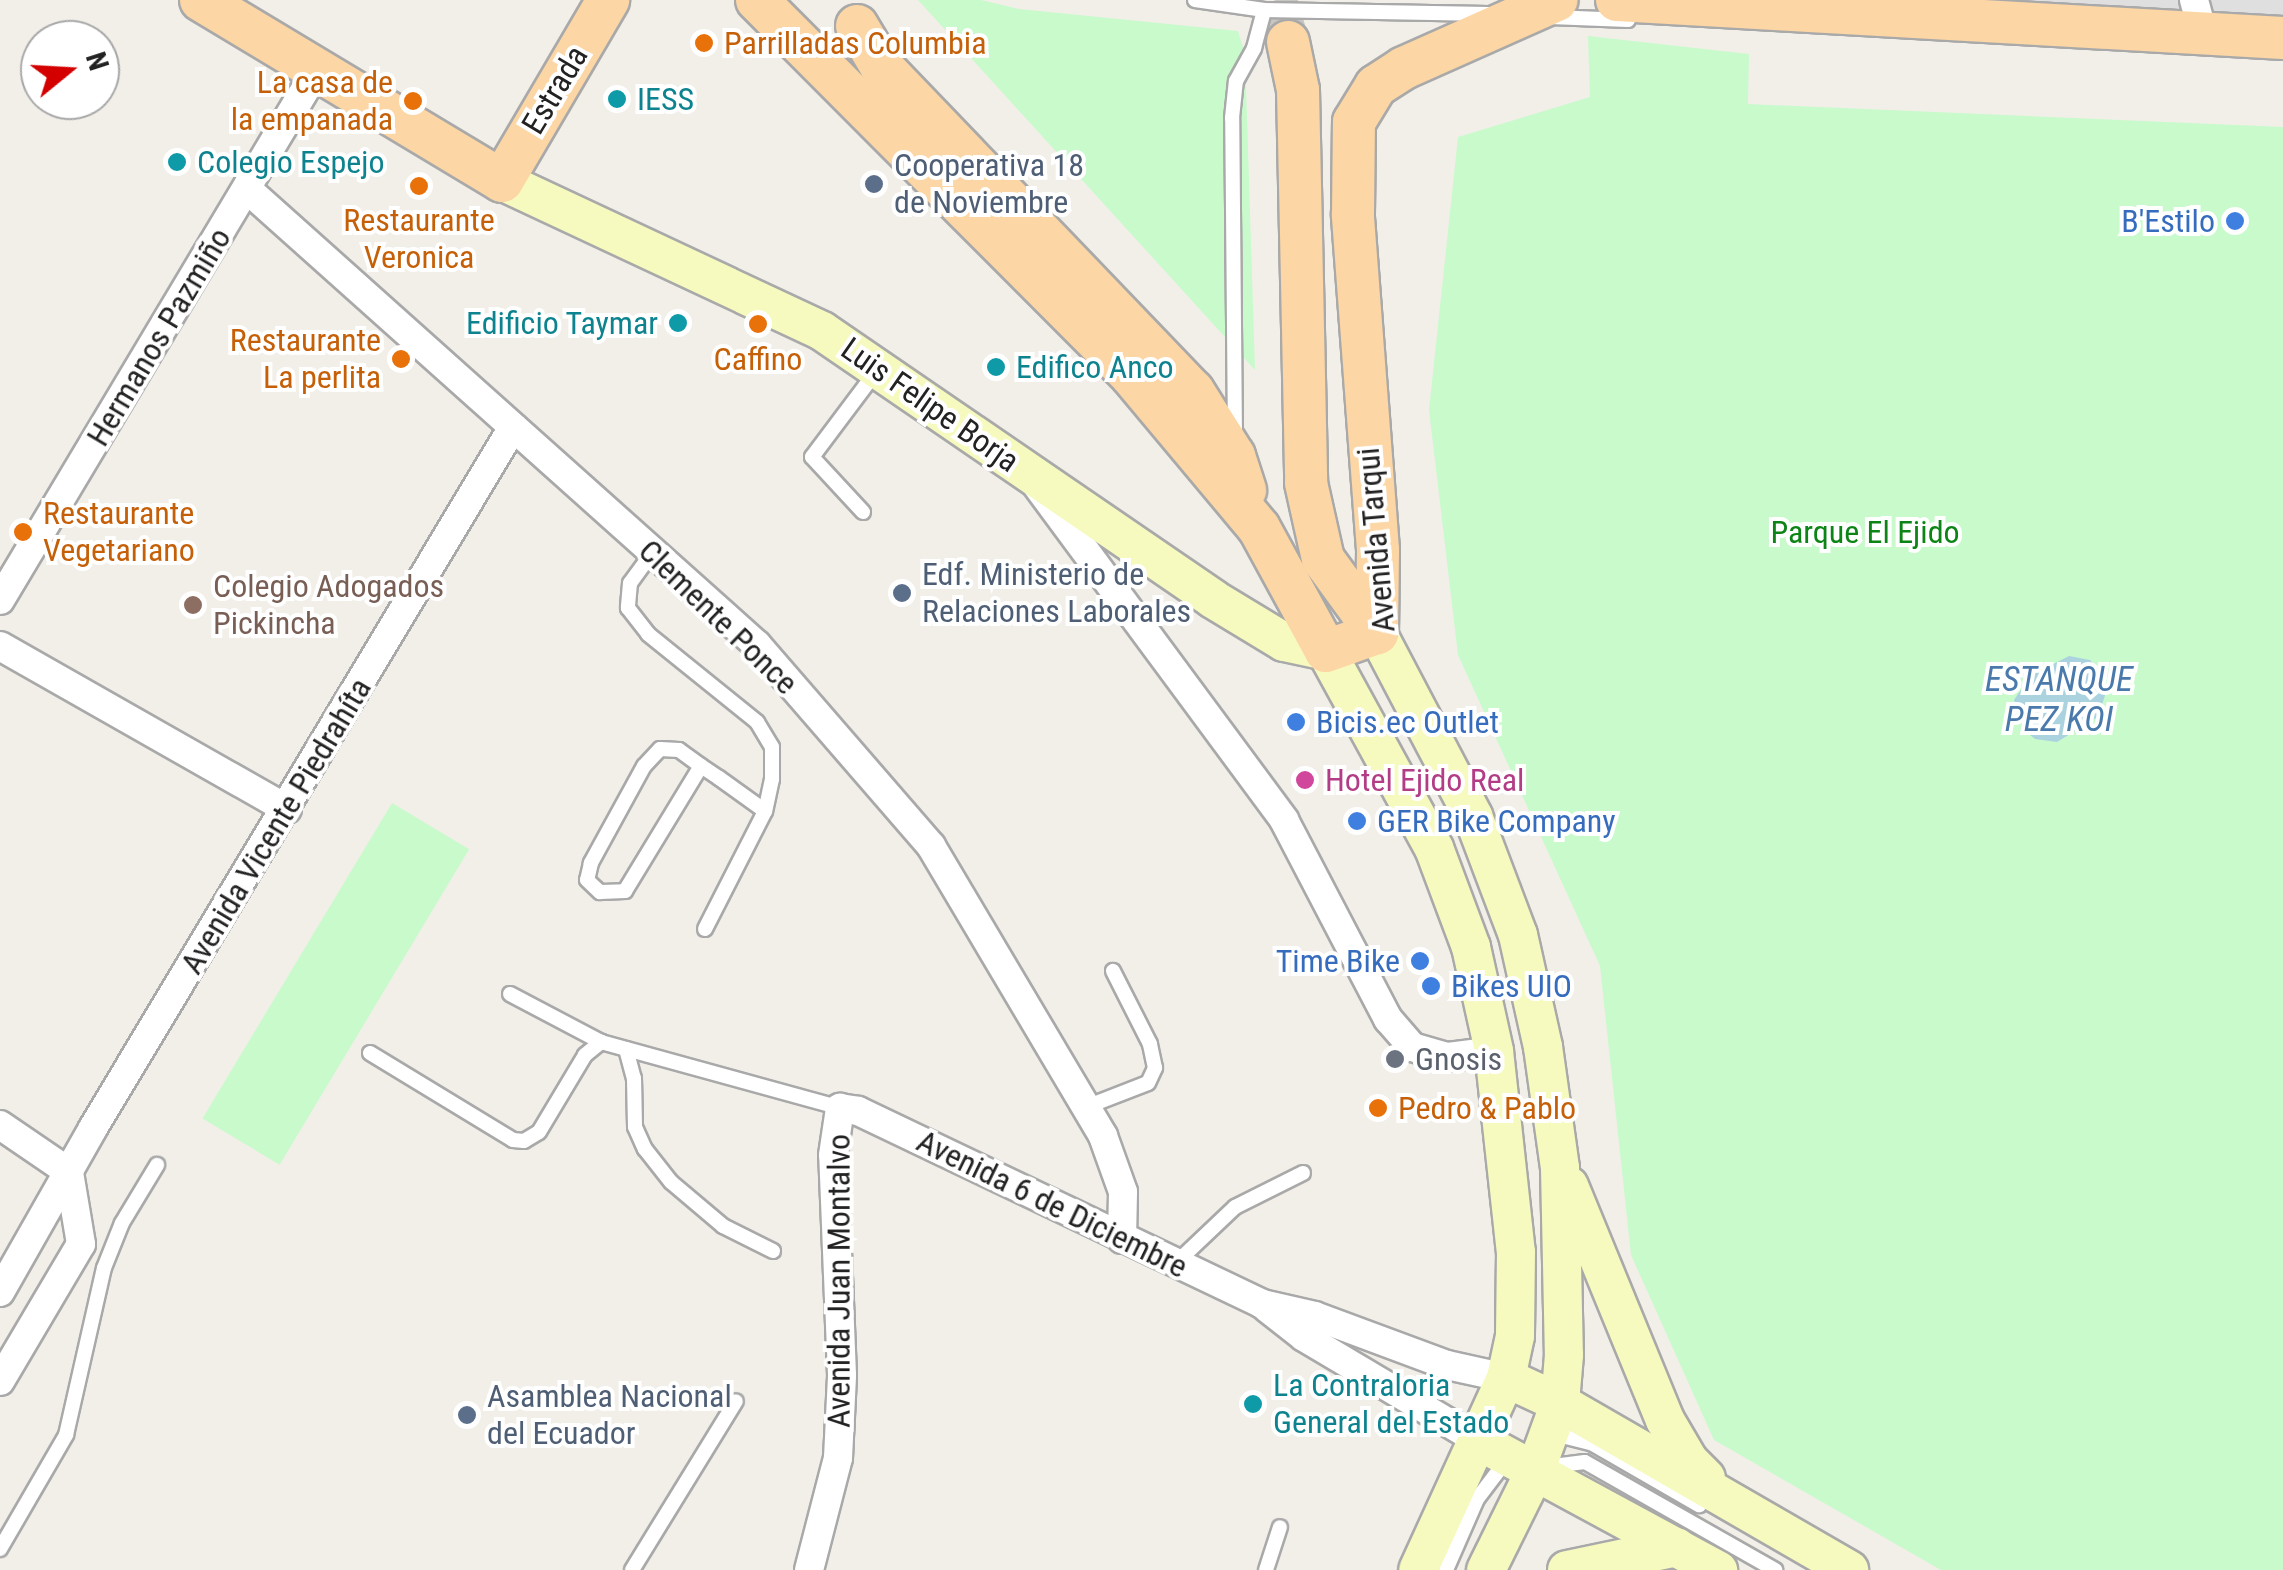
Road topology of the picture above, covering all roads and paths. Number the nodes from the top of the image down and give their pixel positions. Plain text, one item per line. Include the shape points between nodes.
1 (201, 0) edge
2 (608, 0) edge
3 (757, 0) edge
4 (1195, 0) edge
5 (1758, 3) edge
6 (1541, 8) edge
7 (1627, 10) edge
8 (2200, 11) edge
9 (857, 26) dead end
10 (1276, 26) junction
11 (1805, 28) dead end
12 (2283, 38) edge
13 (2283, 51) edge
14 (316, 72) junction
15 (502, 181) junction
16 (247, 189) junction
17 (879, 369) junction
18 (513, 428) junction
19 (1234, 456) junction
20 (1029, 474) junction
21 (863, 512) dead end
22 (1259, 528) junction
23 (652, 553) junction
24 (0, 600) edge
25 (1378, 633) junction
26 (0, 646) edge
27 (1326, 651) junction
28 (701, 766) junction
29 (287, 810) junction
30 (765, 810) junction
31 (705, 929) dead end
32 (1113, 971) dead end
33 (510, 994) dead end
34 (601, 1042) junction
35 (626, 1049) junction
36 (1494, 1050) junction
37 (370, 1054) dead end
38 (1086, 1107) junction
39 (840, 1108) junction
40 (0, 1125) edge
41 (157, 1164) dead end
42 (1560, 1168) junction
43 (69, 1172) junction
44 (1303, 1173) dead end
45 (1122, 1240) junction
46 (773, 1252) dead end
47 (1176, 1264) junction
48 (0, 1292) edge
49 (1262, 1304) junction
50 (1506, 1378) junction
51 (0, 1380) edge
52 (736, 1401) dead end
53 (1554, 1418) junction
54 (1508, 1455) junction
55 (1499, 1501) dead end
56 (1720, 1506) junction
57 (1280, 1527) dead end
58 (1677, 1547) junction
59 (0, 1549) edge
60 (1485, 1552) edge
61 (632, 1570) edge
62 (808, 1570) edge
63 (1266, 1570) edge
64 (1418, 1570) edge
65 (1446, 1570) edge
66 (1468, 1570) edge
67 (1567, 1570) edge
68 (1718, 1570) edge
69 (1775, 1570) edge
70 (1850, 1570) edge

1 - 14 main road, Luis Felipe Borja
2 - 15 main road, Estrada
3 - 22 main road, Avenida Tarqui via 1131,375
4 - 10 lane
5 - 7 main road
5 - 8 main road
6 - 7 lane
6 - 10 lane
6 - 25 main road, Avenida Tarqui via 1404,68 1376,86 1354,122 1353,214
8 - 12 main road
9 - 19 main road via 881,66 1193,391
10 - 19 lane via 1236,81 1232,118
10 - 25 main road via 1298,90 1306,484 1323,560
11 - 13 lane
14 - 15 main road, Luis Felipe Borja
14 - 16 street, Hermanos Pazmiño
15 - 17 main road, Luis Felipe Borja via 822,331
16 - 18 street, Clemente Ponce
16 - 24 street, Hermanos Pazmiño
17 - 20 main road, Luis Felipe Borja
17 - 21 lane via 812,458
18 - 23 street, Clemente Ponce
18 - 29 street, Avenida Vicente Piedrahíta
19 - 22 main road
20 - 27 main road, Avenida Tarqui via 1284,642
20 - 36 street, Luis Felipe Borja via 1284,820 1388,1019 1412,1047 1448,1057
22 - 27 main road, Avenida Tarqui
23 - 30 lane via 630,583 628,608 648,634 758,722 772,748
23 - 38 street, Clemente Ponce via 756,645 931,846
25 - 27 main road
25 - 42 main road, Avenida Tarqui via 1473,816 1518,936 1543,1046
26 - 29 street
27 - 36 main road, Avenida Tarqui via 1434,848 1472,947
28 - 28 lane via 679,750 660,750 644,766 591,863 587,880 600,892 625,891
28 - 30 lane
29 - 43 street, Avenida Vicente Piedrahíta
30 - 31 lane
32 - 38 lane via 1156,1068 1148,1083
33 - 34 lane
34 - 35 lane
34 - 37 lane via 584,1055 539,1132 524,1140
35 - 39 lane
35 - 46 lane via 634,1127 645,1149 671,1182 723,1226
36 - 50 main road, Avenida Tarqui via 1516,1252 1515,1336
38 - 45 street, Clemente Ponce via 1123,1192
39 - 45 street, Avenida 6 de Diciembre via 922,1140
39 - 62 street, Avenida Juan Montalvo via 833,1155 842,1374 838,1458
40 - 43 street
41 - 59 lane via 104,1268 66,1435
42 - 53 main road, Avenida Tarqui via 1564,1317
42 - 56 main road via 1664,1420
43 - 48 street, Avenida Vicente Piedrahíta
43 - 51 street via 81,1244
44 - 47 lane via 1235,1207
45 - 47 street, Avenida 6 de Diciembre
47 - 49 street, Avenida 6 de Diciembre
49 - 50 street, Avenida 6 de Diciembre
49 - 54 street, Avenida 6 de Diciembre via 1304,1337
50 - 53 main road, Avenida 6 de Diciembre
50 - 54 main road, Avenida Tarqui
52 - 61 lane
53 - 54 main road, Avenida Tarqui
53 - 56 main road, Avenida 6 de Diciembre
54 - 55 lane
54 - 58 main road, Avenida 6 de Diciembre
54 - 60 main road, Avenida Tarqui
54 - 64 main road, Avenida Tarqui
54 - 65 lane via 1478,1499
54 - 69 lane via 1585,1462
56 - 70 main road, Avenida 6 de Diciembre
57 - 63 lane
58 - 67 main road
58 - 68 main road, Avenida 6 de Diciembre
60 - 66 lane

